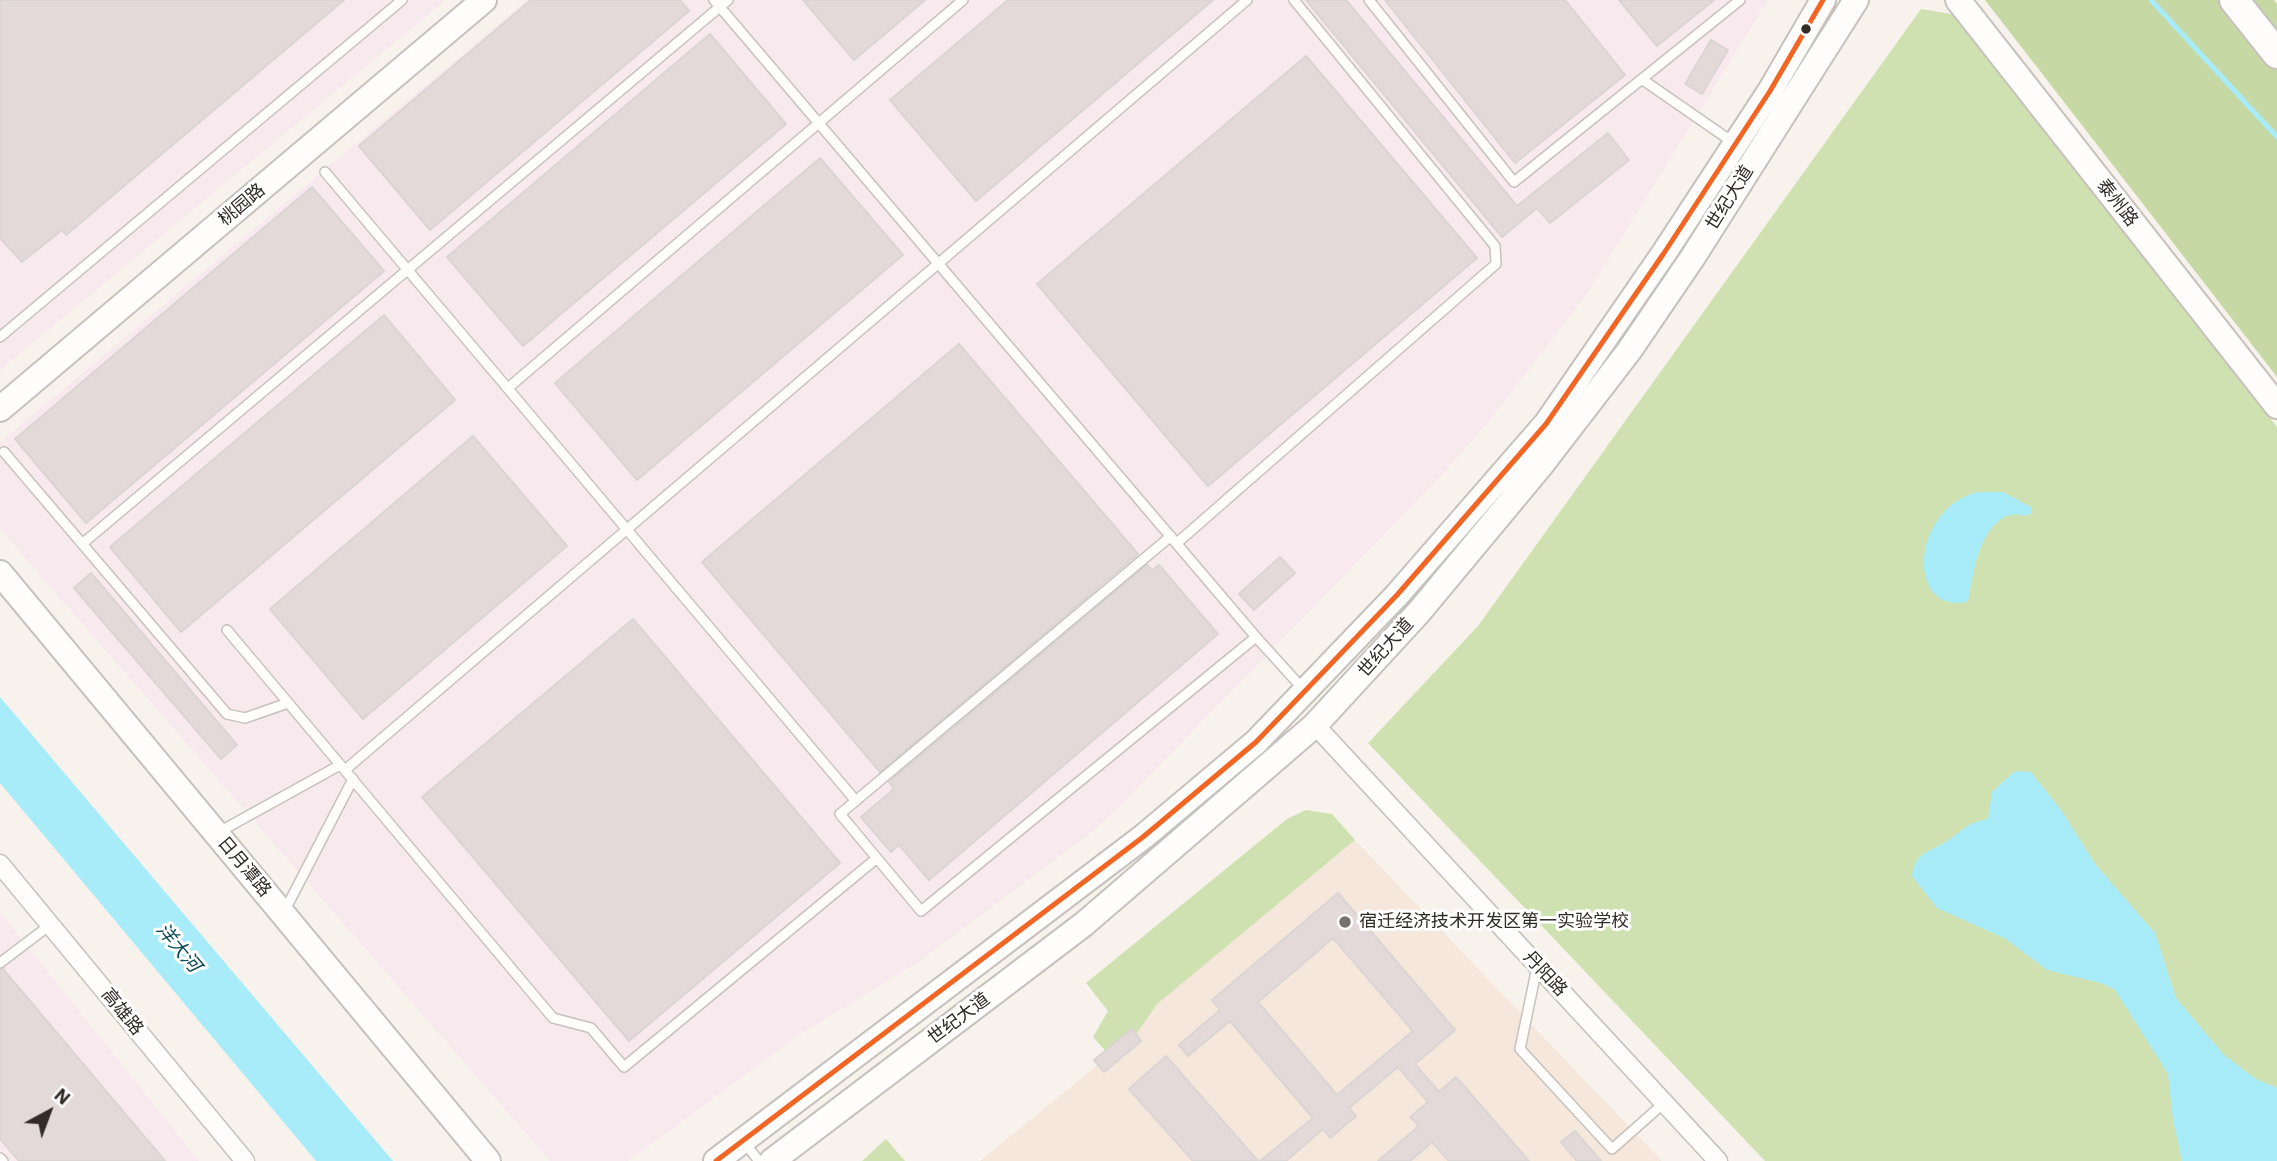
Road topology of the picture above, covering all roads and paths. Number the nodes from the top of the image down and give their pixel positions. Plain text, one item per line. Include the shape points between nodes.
1 (402, 0) edge
2 (484, 0) edge
3 (728, 0) edge
4 (963, 0) edge
5 (1247, 0) edge
6 (1294, 0) edge
7 (1368, 0) edge
8 (1740, 0) edge
9 (1823, 0) edge
10 (1856, 0) edge
11 (1958, 0) edge
12 (2234, 0) edge
13 (717, 4) edge
14 (2277, 54) edge
15 (1643, 80) junction
16 (819, 123) junction
17 (1735, 144) junction
18 (325, 172) dead end
19 (1667, 248) junction
20 (938, 263) junction
21 (1689, 263) junction
22 (408, 270) junction
23 (0, 337) edge
24 (508, 388) junction
25 (2277, 406) edge
26 (0, 409) edge
27 (4, 452) dead end
28 (627, 529) junction
29 (1174, 540) junction
30 (82, 544) junction
31 (0, 573) edge
32 (227, 630) dead end
33 (1256, 637) junction
34 (1305, 691) junction
35 (288, 703) junction
36 (1315, 724) junction
37 (342, 767) junction
38 (352, 779) junction
39 (856, 801) junction
40 (216, 833) junction
41 (877, 858) junction
42 (0, 864) edge
43 (283, 914) junction
44 (50, 925) junction
45 (0, 963) edge
46 (1537, 965) junction
47 (1664, 1103) junction
48 (743, 1141) junction
49 (245, 1161) edge
50 (488, 1161) edge
51 (716, 1161) edge
52 (758, 1161) edge
53 (772, 1161) edge
54 (1718, 1161) edge

1 - 23 lane
2 - 26 street, 桃园路
3 - 13 lane
4 - 16 lane
5 - 20 lane
6 - 29 lane via 1495,246 1496,264
7 - 15 lane via 1514,183
8 - 15 lane
9 - 17 street, 世纪大道
10 - 21 street, 世纪大道
11 - 25 street, 泰州路
12 - 14 main road
13 - 16 lane
13 - 22 lane
15 - 17 lane
16 - 20 lane
16 - 24 lane
17 - 19 street, 世纪大道
18 - 22 lane
19 - 21 lane
19 - 34 street, 世纪大道 via 1546,424 1396,596
20 - 28 lane
20 - 29 lane
21 - 36 street, 世纪大道 via 1629,351 1542,464 1419,612
22 - 24 lane
22 - 30 lane
24 - 28 lane
27 - 30 lane
28 - 37 lane
28 - 39 lane
29 - 33 lane
29 - 39 lane
30 - 35 lane via 227,714 245,718
31 - 40 street, 日月潭路
32 - 35 lane
33 - 34 lane
33 - 41 lane via 921,911
34 - 48 street, 世纪大道 via 1256,742 1143,837
35 - 37 lane
36 - 46 street, 丹阳路
36 - 53 street, 世纪大道 via 1084,923
37 - 38 lane
37 - 40 lane
38 - 41 lane via 553,1018 591,1028 624,1067
38 - 43 lane
39 - 41 lane via 840,814
40 - 43 street, 日月潭路
42 - 44 street, 高雄路
43 - 50 street, 日月潭路
44 - 45 lane
44 - 49 street, 高雄路
46 - 47 street, 丹阳路
46 - 47 lane via 1520,1049 1612,1149
47 - 54 street, 丹阳路
48 - 51 street, 世纪大道
48 - 52 lane

